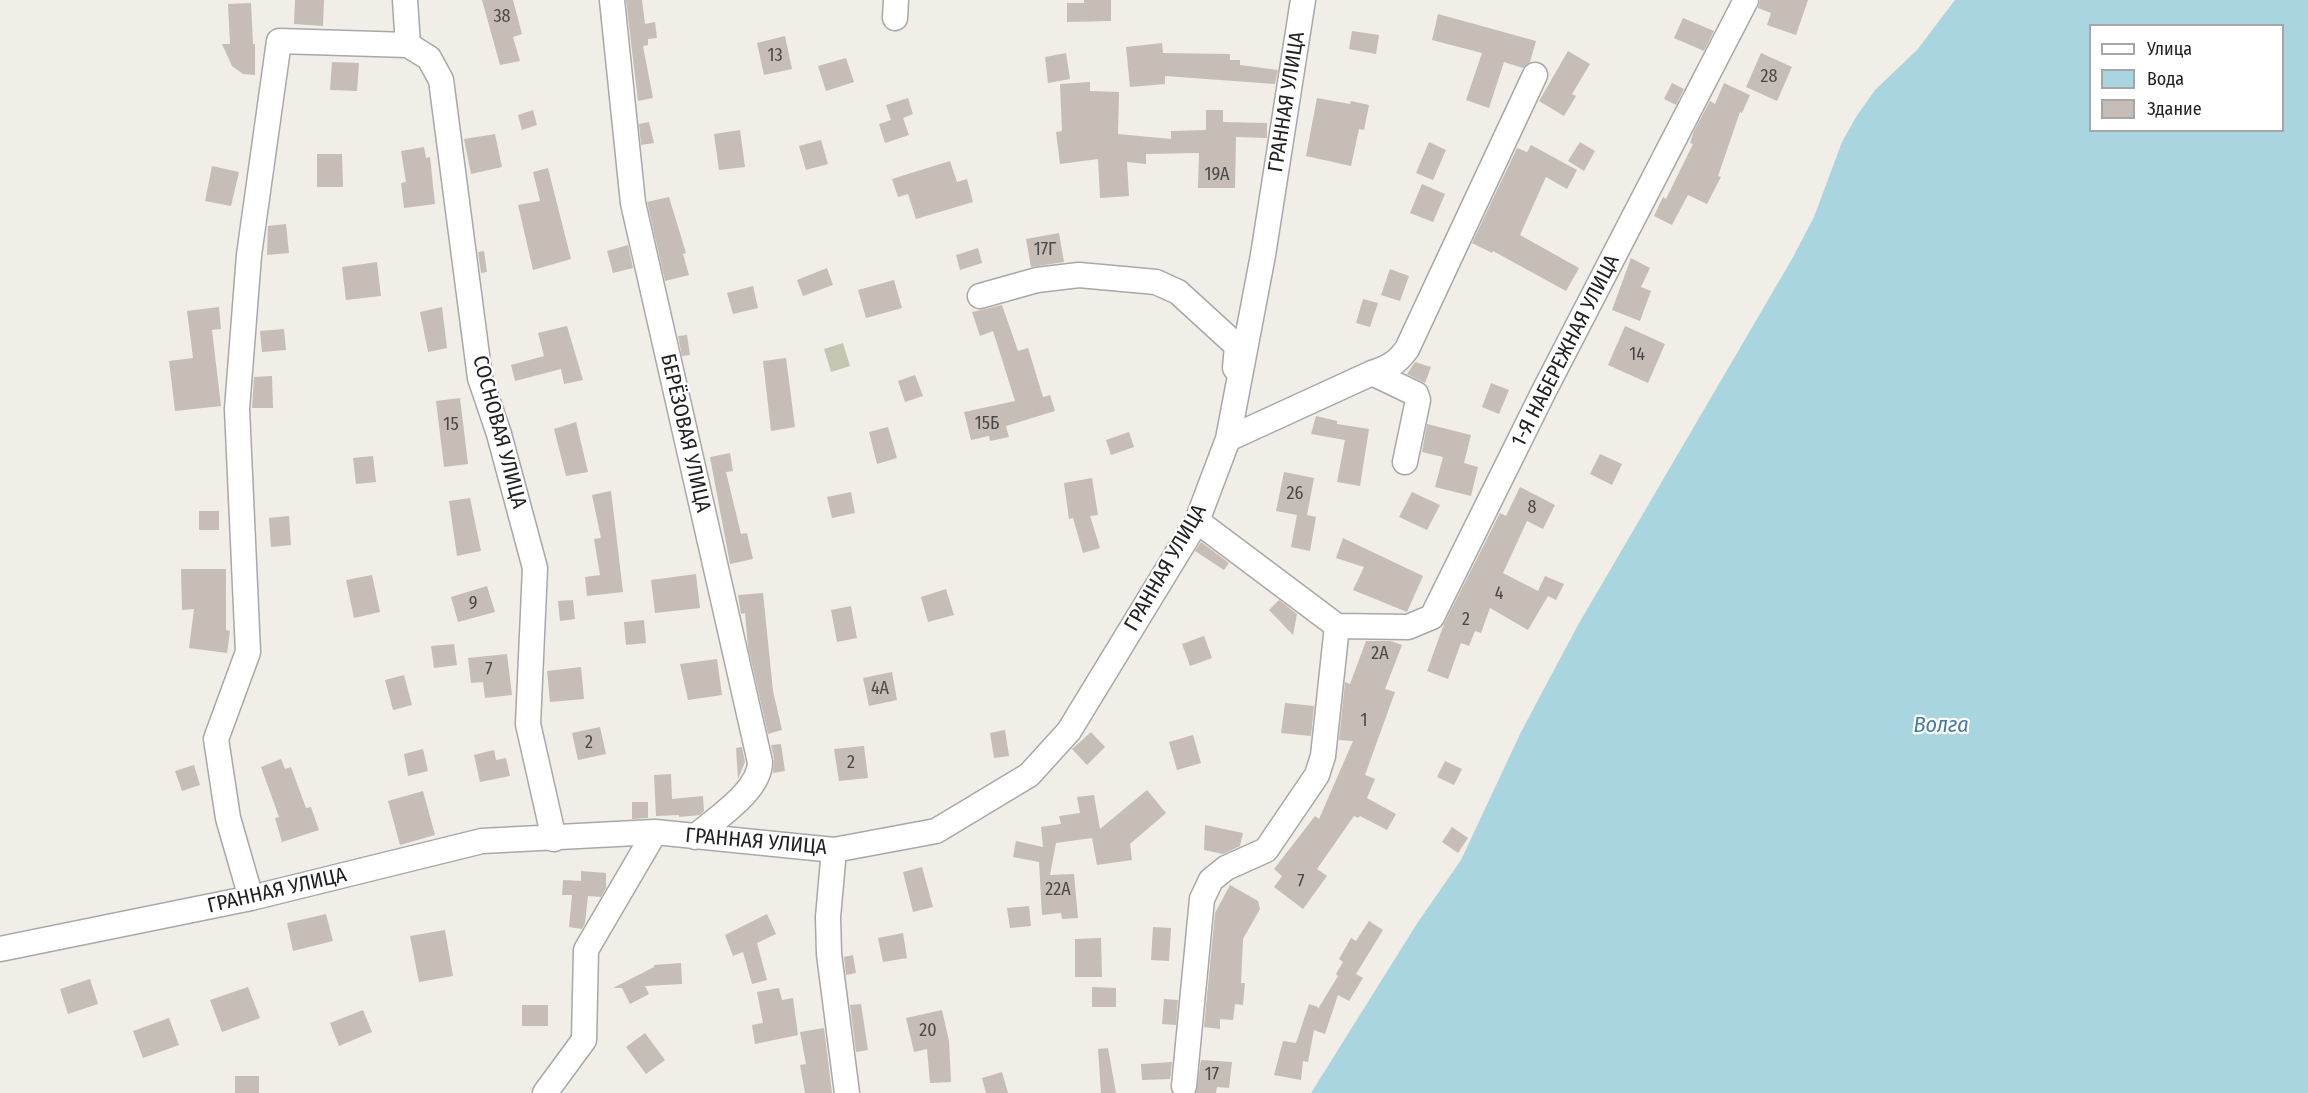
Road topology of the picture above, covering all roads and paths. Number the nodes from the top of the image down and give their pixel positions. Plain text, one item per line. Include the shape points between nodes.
1 (405, 0) edge
2 (612, 0) edge
3 (1303, 0) edge
4 (1746, 0) edge
5 (408, 45) junction
6 (1535, 75) dead end
7 (980, 297) dead end
8 (1372, 373) junction
9 (1228, 439) junction
10 (1405, 462) dead end
11 (1197, 521) junction
12 (1337, 626) junction
13 (655, 832) junction
14 (695, 837) junction
15 (554, 839) junction
16 (834, 850) junction
17 (251, 898) junction
18 (0, 949) edge
19 (1184, 1086) dead end
20 (545, 1093) edge
21 (847, 1093) edge

1 - 5 street
2 - 14 street, БЕРЁЗОВАЯ УЛИЦА via 633,203 760,762 754,785
3 - 9 street, ГРАННАЯ УЛИЦА via 1263,255
4 - 12 street, 1-Я НАБЕРЕЖНАЯ УЛИЦА via 1432,617 1408,627
5 - 15 street, СОСНОВАЯ УЛИЦА via 429,58 441,80 480,378 535,568 528,724
5 - 17 street via 279,41 249,255 237,409 248,652 216,739 228,818
6 - 8 street via 1407,349 1388,369
7 - 9 street via 1037,280 1078,275 1156,282 1178,292 1237,346
8 - 9 street
8 - 10 street via 1416,394
9 - 11 street, ГРАННАЯ УЛИЦА
11 - 12 street
11 - 16 street, ГРАННАЯ УЛИЦА via 1069,731 1029,775 936,831
12 - 19 street via 1323,756 1317,775 1266,850 1226,868 1211,880 1203,899
13 - 14 street, ГРАННАЯ УЛИЦА
13 - 15 street, ГРАННАЯ УЛИЦА
13 - 20 street via 586,950 584,1040
14 - 16 street, ГРАННАЯ УЛИЦА
15 - 17 street, ГРАННАЯ УЛИЦА via 482,841
16 - 21 street via 829,954
17 - 18 street, ГРАННАЯ УЛИЦА

